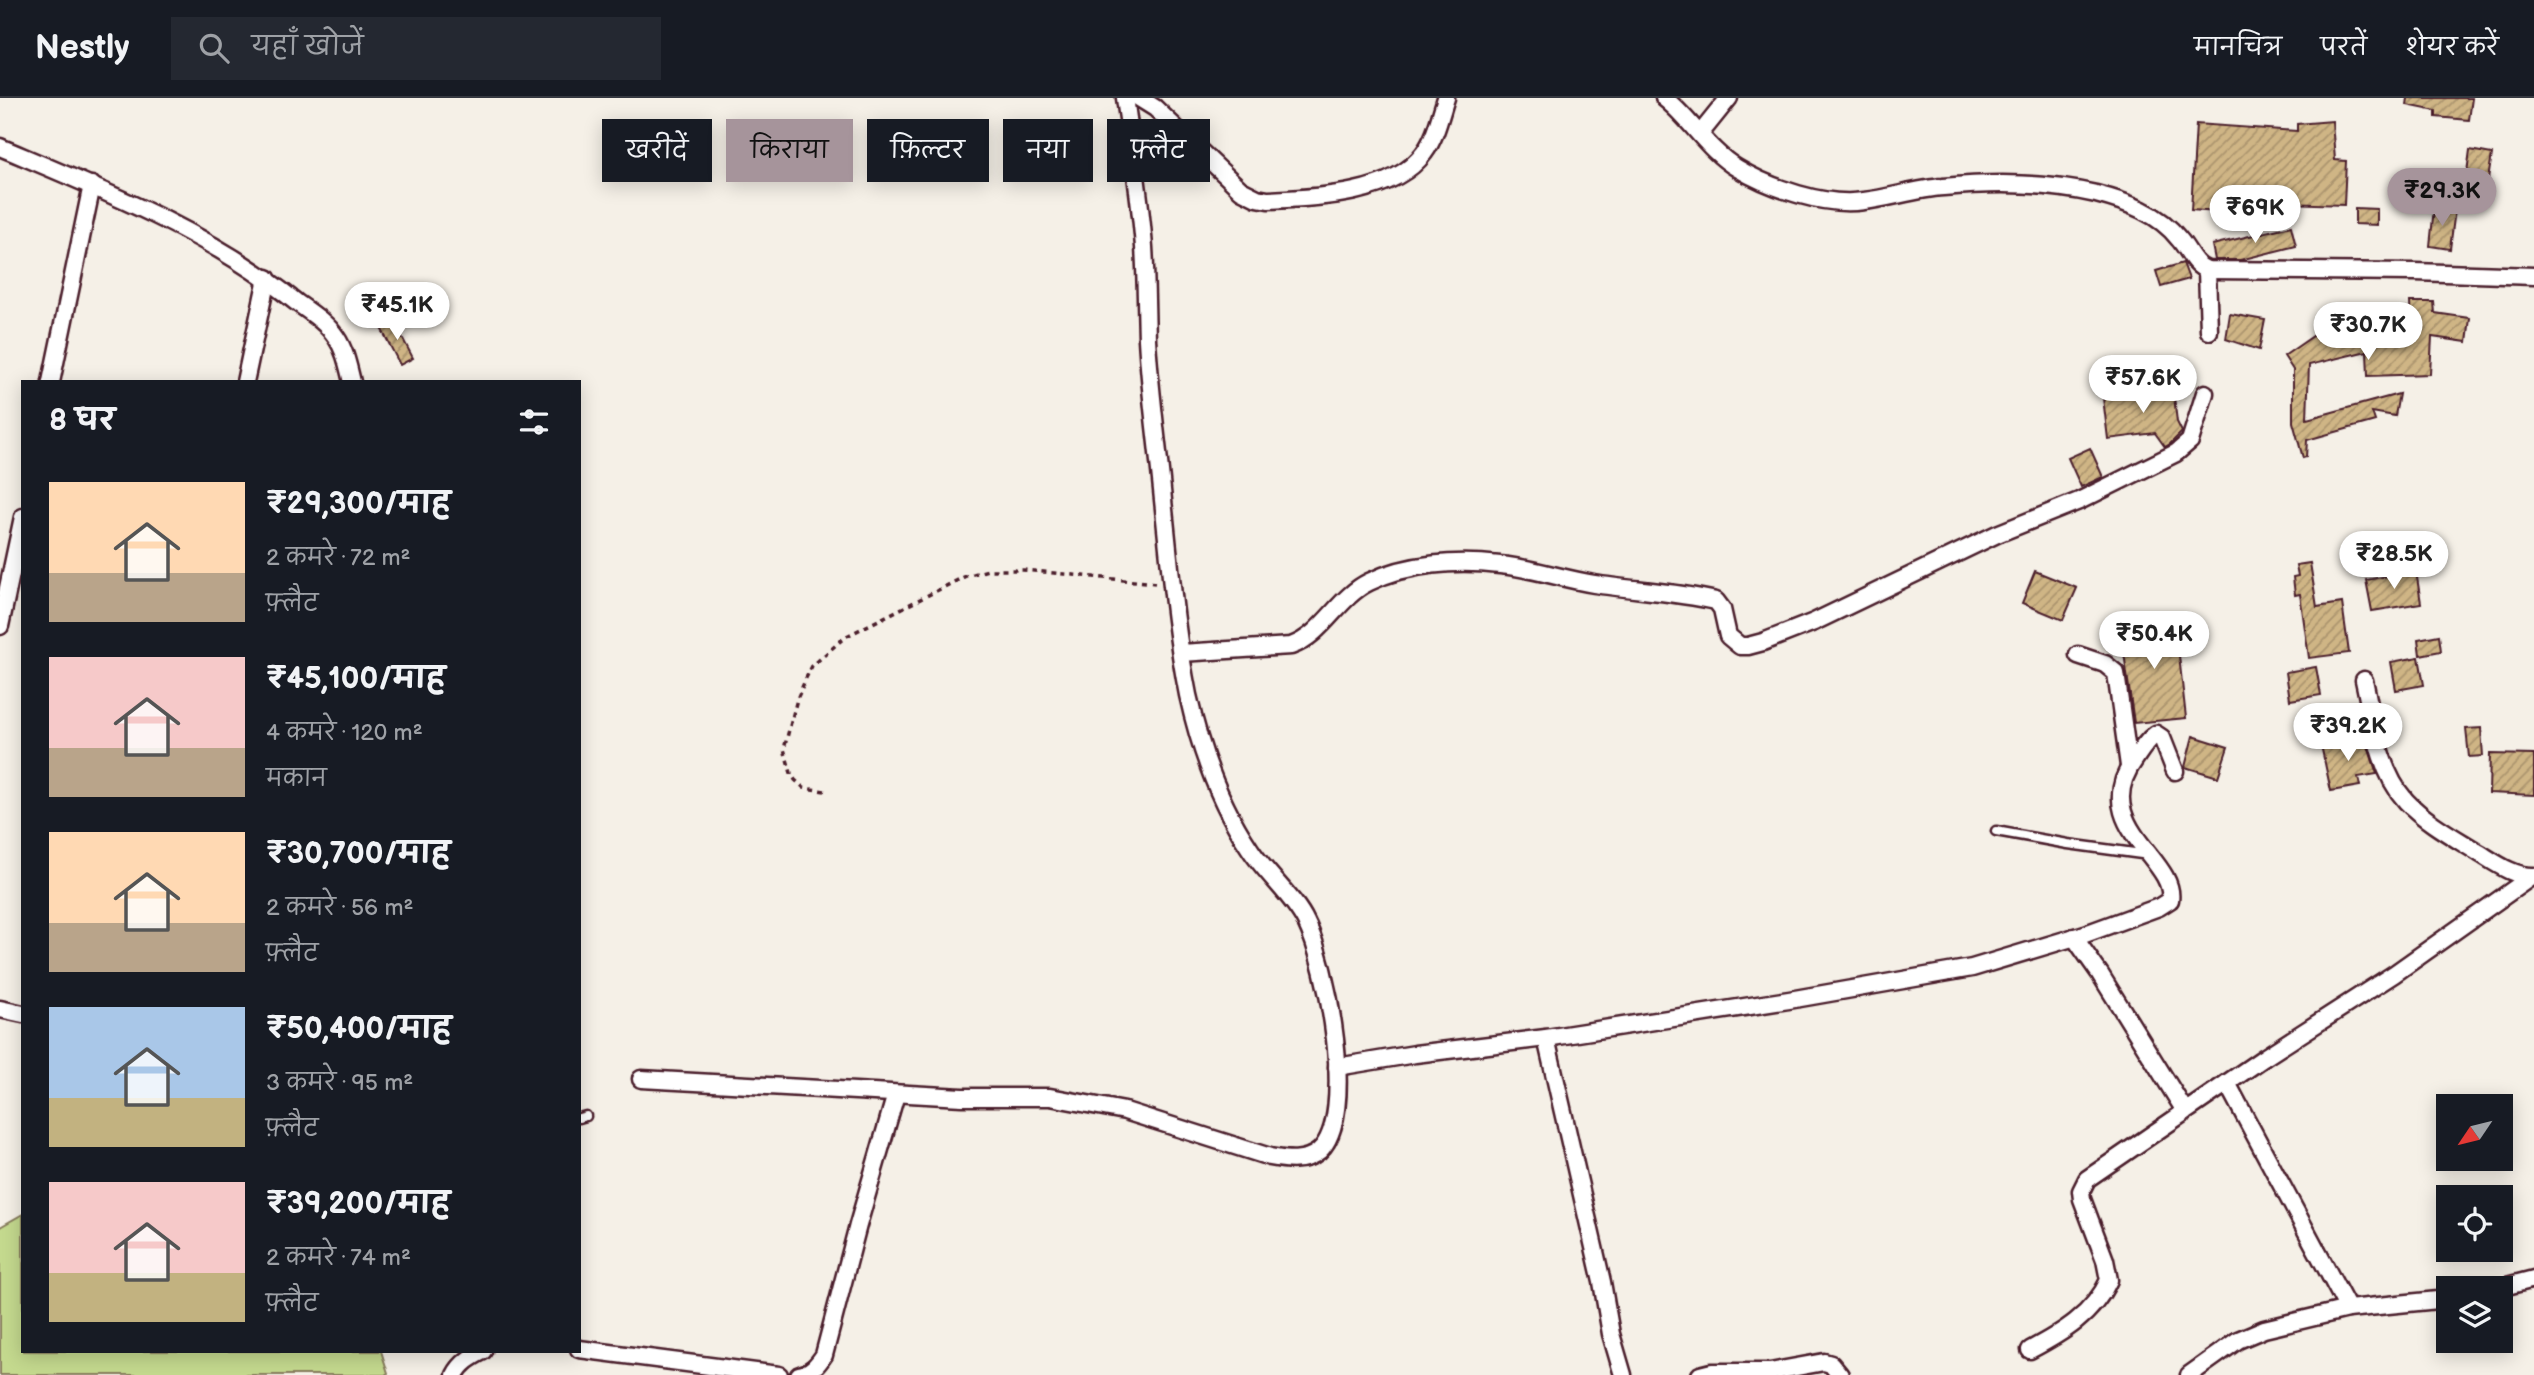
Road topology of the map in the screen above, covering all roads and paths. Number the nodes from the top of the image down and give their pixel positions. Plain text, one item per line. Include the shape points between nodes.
1 (1125, 98) edge
2 (1139, 98) edge
3 (1446, 98) edge
4 (1664, 98) edge
5 (1729, 98) edge
6 (1700, 134) junction
7 (0, 148) edge
8 (92, 185) junction
9 (2207, 270) junction
10 (2534, 276) edge
11 (267, 278) junction
12 (2209, 331) dead end
13 (51, 380) edge
14 (245, 380) edge
15 (352, 380) edge
16 (2205, 393) dead end
17 (21, 526) edge
18 (1171, 584) junction
19 (0, 626) edge
20 (1181, 653) junction
21 (2078, 655) dead end
22 (2364, 680) dead end
23 (2129, 766) junction
24 (2175, 771) dead end
25 (824, 791) dead end
26 (1996, 831) dead end
27 (2149, 855) junction
28 (2532, 877) edge
29 (2074, 937) junction
30 (0, 1009) edge
31 (21, 1014) edge
32 (1546, 1038) junction
33 (1338, 1067) junction
34 (641, 1079) dead end
35 (2227, 1083) junction
36 (896, 1094) junction
37 (2185, 1111) junction
38 (2534, 1279) edge
39 (2513, 1284) edge
40 (2436, 1300) edge
41 (2348, 1309) junction
42 (581, 1349) edge
43 (2030, 1350) dead end
44 (458, 1353) edge
45 (479, 1353) edge
46 (457, 1372) edge
47 (779, 1375) edge
48 (799, 1375) edge
49 (1623, 1375) edge
50 (1700, 1375) edge
51 (1840, 1375) edge
52 (2189, 1375) edge

1 - 18 street via 1144,247 1148,351
2 - 3 street via 1241,190 1268,200 1341,194 1407,170 1429,146
4 - 6 street
5 - 6 street
6 - 9 street via 1724,160 1759,180 1829,200 1863,201 1943,187 2023,183 2097,194 2161,221 2195,263
7 - 8 street
8 - 11 street
8 - 13 street
9 - 10 street
9 - 12 street
11 - 14 street
11 - 15 street via 337,338
16 - 20 street via 2190,441 2176,453 1814,622 1748,646 1733,643 1727,636 1716,601 1483,563 1430,565 1367,583 1304,640 1291,646
17 - 19 street
18 - 20 street
18 - 25 path via 988,570 965,576 845,637 812,666 784,749 795,780 804,788
20 - 33 street via 1200,745 1217,788 1250,850 1305,919 1334,1025
21 - 23 street via 2116,673
22 - 28 street via 2386,767 2406,801 2444,832 2508,870
23 - 24 street via 2156,734 2162,738
23 - 27 street via 2123,782 2124,811 2135,839
26 - 27 lane
27 - 29 street via 2170,886 2171,900
28 - 35 street
29 - 32 street via 1958,970
29 - 37 street
30 - 31 street
32 - 33 street
32 - 49 street
33 - 36 street via 1329,1138 1318,1152 1290,1161 1082,1101
34 - 36 street
35 - 37 street
35 - 41 street
36 - 48 street via 824,1355 806,1374
37 - 43 street via 2083,1185 2081,1199 2109,1280 2077,1322
38 - 39 street
40 - 41 street
41 - 52 street via 2238,1340
42 - 47 street
44 - 46 lane
45 - 46 street
50 - 51 street via 1770,1372 1824,1362 1831,1363

